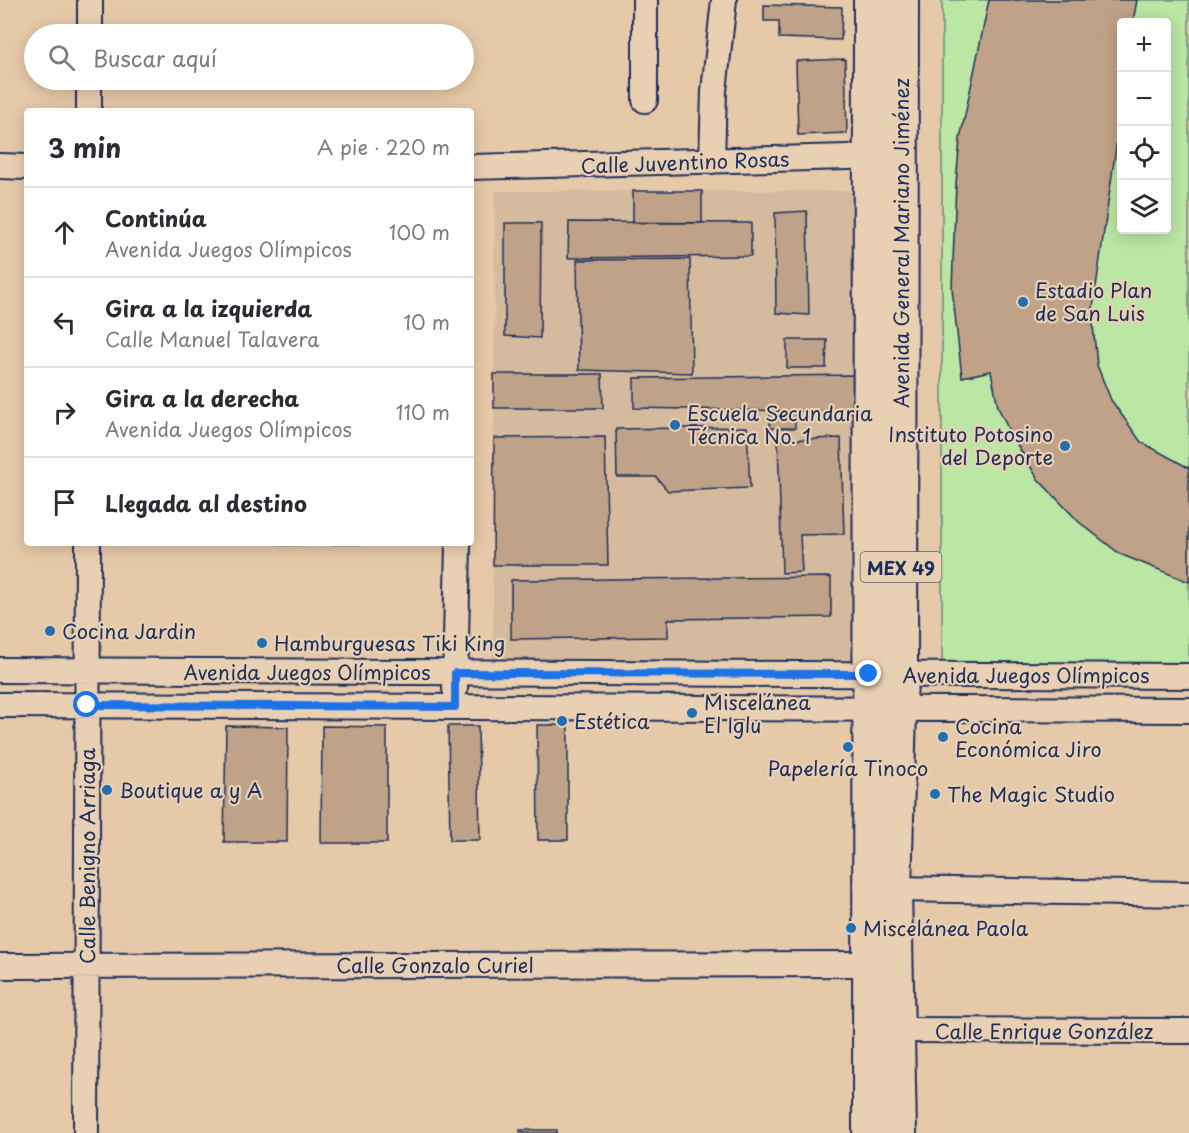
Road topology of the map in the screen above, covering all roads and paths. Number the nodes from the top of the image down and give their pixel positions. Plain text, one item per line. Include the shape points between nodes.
1 (90, 0) edge
2 (645, 0) edge
3 (724, 0) edge
4 (870, 0) edge
5 (902, 0) edge
6 (90, 24) edge
7 (90, 90) edge
8 (645, 100) dead end
9 (89, 108) edge
10 (885, 156) junction
11 (712, 161) junction
12 (0, 166) edge
13 (24, 166) edge
14 (474, 167) edge
15 (88, 546) edge
16 (458, 546) edge
17 (0, 670) edge
18 (87, 671) junction
19 (455, 673) junction
20 (869, 674) junction
21 (901, 675) junction
22 (1189, 676) edge
23 (0, 705) edge
24 (87, 705) junction
25 (455, 707) junction
26 (884, 708) junction
27 (1189, 710) edge
28 (895, 888) junction
29 (1189, 894) edge
30 (869, 964) junction
31 (0, 966) edge
32 (86, 966) junction
33 (900, 1030) junction
34 (1189, 1031) edge
35 (86, 1133) edge
36 (869, 1133) edge
37 (900, 1133) edge

1 - 6 street
2 - 8 street
3 - 11 street via 714,91
4 - 10 main road, Avenida General Mariano Jiménez / MEX 49
5 - 10 main road, Avenida General Mariano Jiménez / MEX 49
7 - 9 street
10 - 11 street, Calle Juventino Rosas
10 - 20 main road, Avenida General Mariano Jiménez / MEX 49
10 - 21 main road, Avenida General Mariano Jiménez / MEX 49
11 - 14 street, Calle Juventino Rosas
12 - 13 street
15 - 18 street, Calle Benigno Arriaga
16 - 19 street
17 - 18 street, Avenida Juegos Olímpicos
18 - 19 street, Avenida Juegos Olímpicos
18 - 24 street, Calle Benigno Arriaga
19 - 20 street, Avenida Juegos Olímpicos
19 - 25 street
20 - 21 street, Avenida Juegos Olímpicos
20 - 26 main road, Avenida General Mariano Jiménez / MEX 49
21 - 22 street, Avenida Juegos Olímpicos
21 - 26 main road, Avenida General Mariano Jiménez / MEX 49
23 - 24 street, Avenida Juegos Olímpicos
24 - 25 street, Avenida Juegos Olímpicos
24 - 32 street, Calle Benigno Arriaga
25 - 26 street, Avenida Juegos Olímpicos
26 - 27 street, Avenida Juegos Olímpicos
26 - 28 main road, Avenida General Mariano Jiménez / MEX 49
26 - 30 main road, Avenida General Mariano Jiménez / MEX 49
28 - 29 street
28 - 33 main road, Avenida General Mariano Jiménez / MEX 49
30 - 32 street, Calle Gonzalo Curiel
30 - 36 main road, Avenida General Mariano Jiménez / MEX 49
31 - 32 street, Calle Gonzalo Curiel
32 - 35 street, Calle Benigno Arriaga
33 - 34 street, Calle Enrique González
33 - 37 main road, Avenida General Mariano Jiménez / MEX 49

